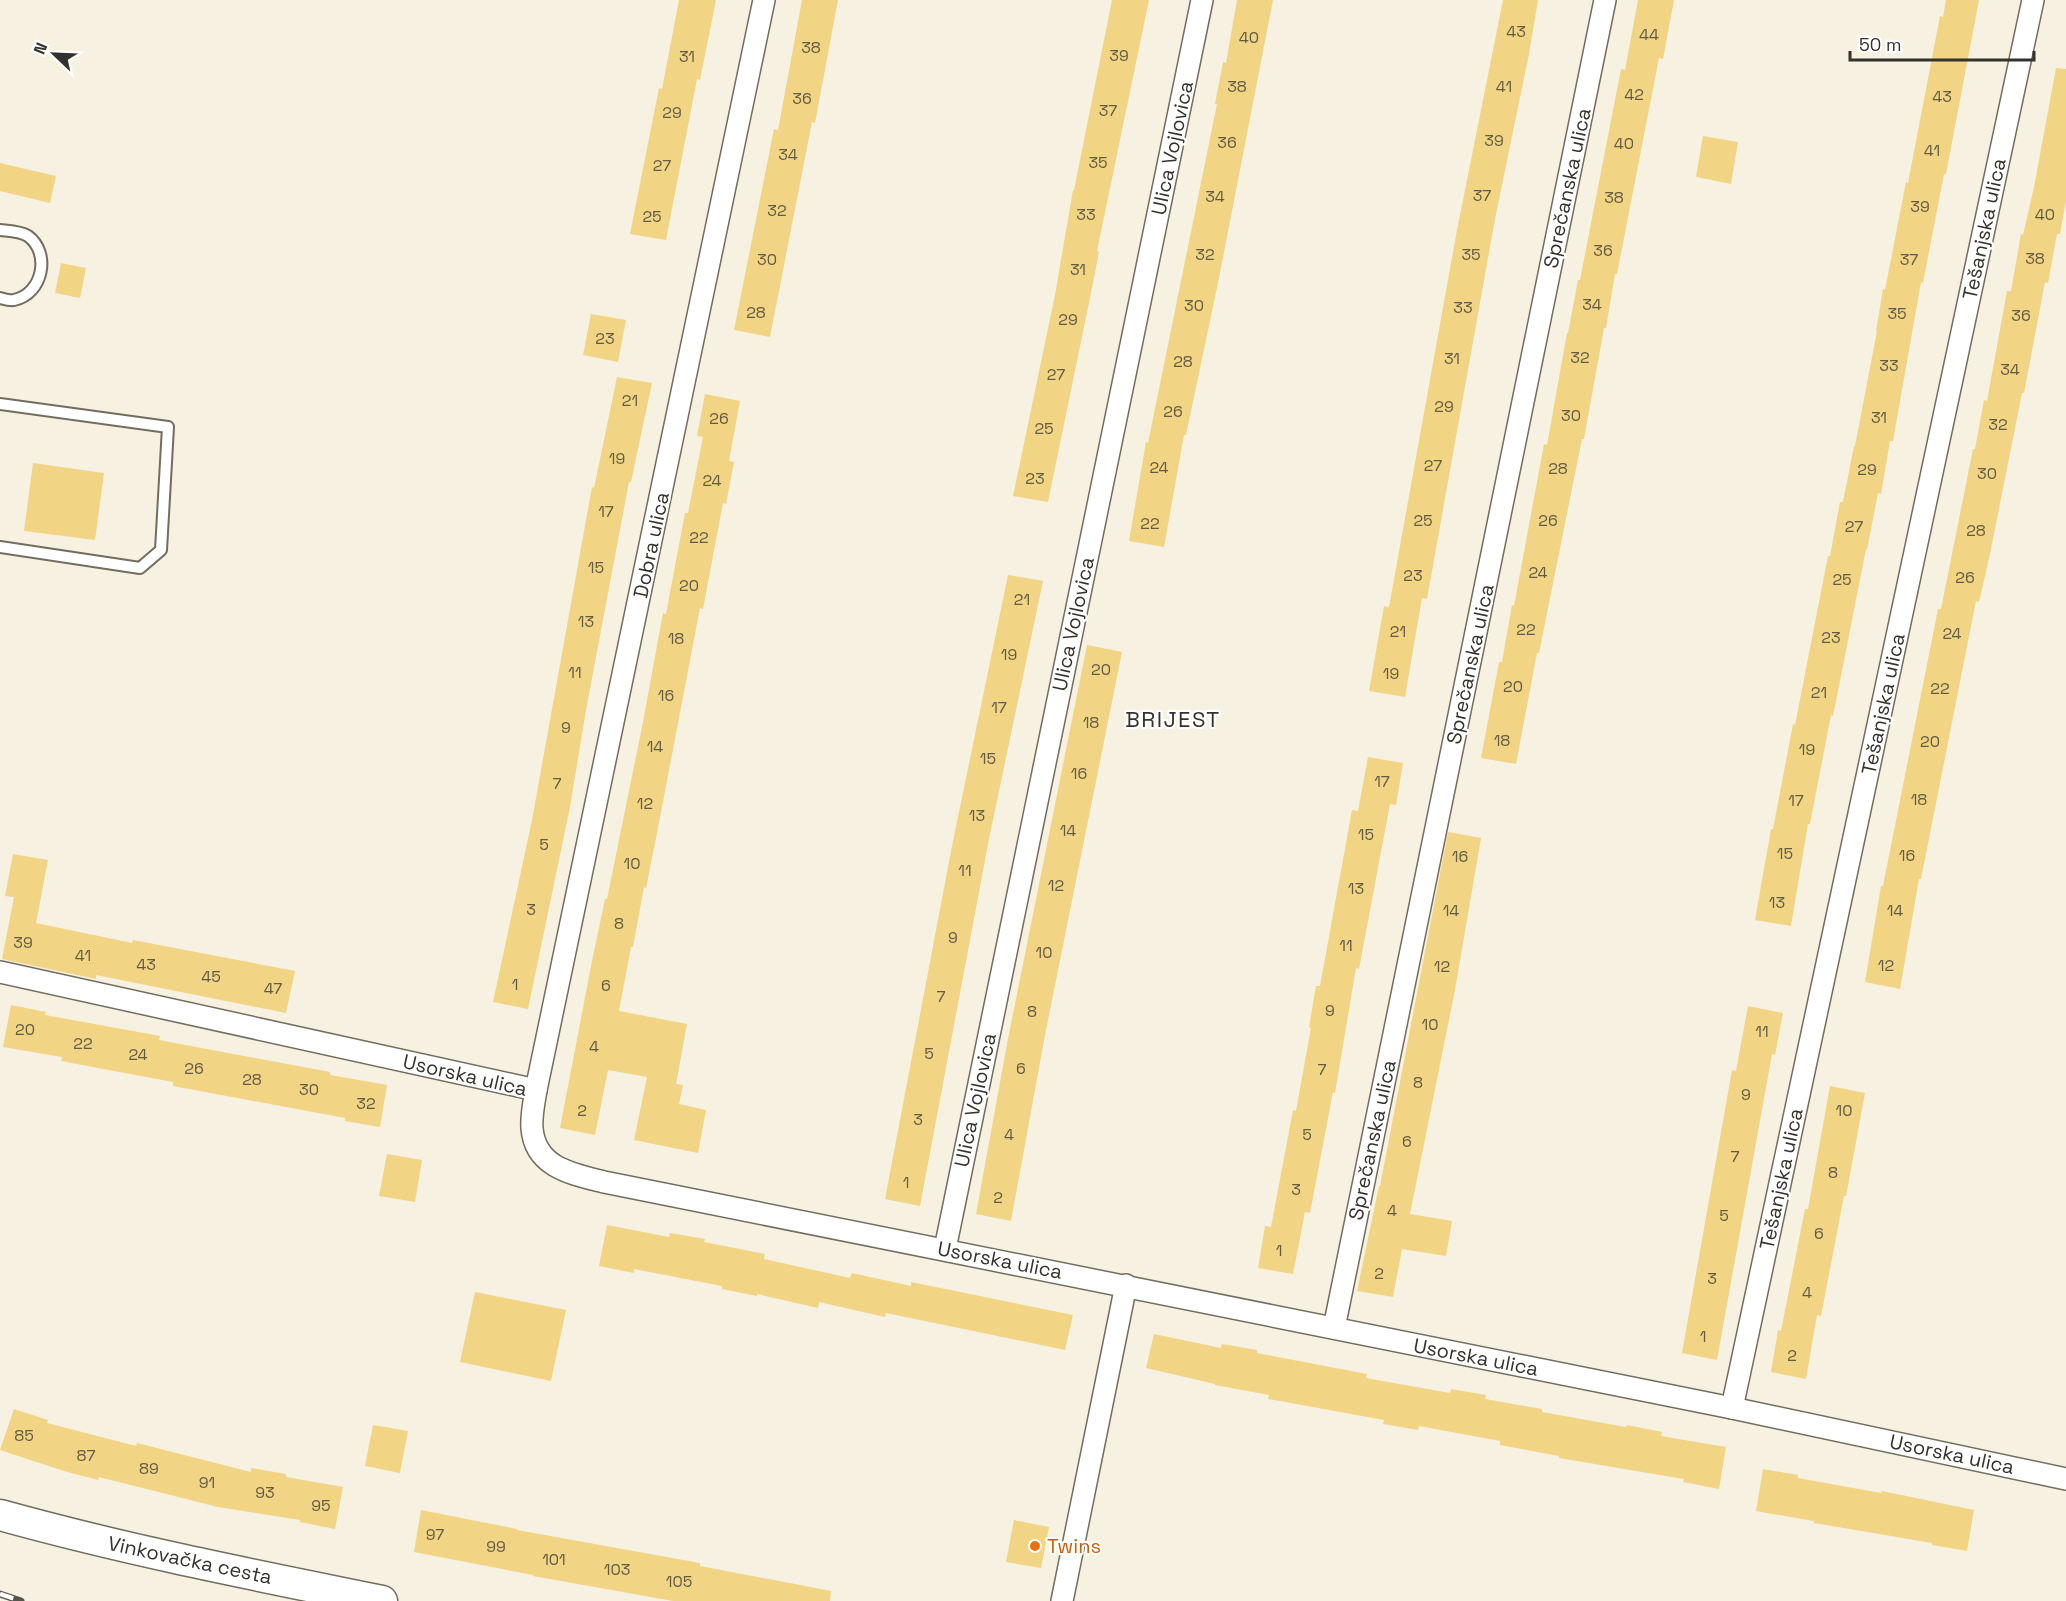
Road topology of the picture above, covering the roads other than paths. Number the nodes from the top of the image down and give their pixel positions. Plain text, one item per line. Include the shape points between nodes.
1 (765, 0) edge
2 (1202, 0) edge
3 (1605, 0) edge
4 (2033, 0) edge
5 (0, 230) edge
6 (0, 298) edge
7 (0, 404) edge
8 (0, 547) edge
9 (0, 972) edge
10 (536, 1090) junction
11 (945, 1249) junction
12 (1126, 1285) junction
13 (1334, 1328) junction
14 (1732, 1408) junction
15 (2066, 1479) edge
16 (0, 1515) edge
17 (382, 1601) edge
18 (1062, 1601) edge

1 - 10 street, Dobra ulica
2 - 11 street, Ulica Vojlovica
3 - 13 street, Sprečanska ulica
4 - 14 street, Tešanjska ulica
5 - 6 lane via 28,236 38,250 42,268 29,293 13,300
7 - 8 lane via 168,427 161,550 140,567
9 - 10 street, Usorska ulica
10 - 11 street, Usorska ulica via 531,1127 535,1142 542,1157 568,1173
11 - 12 street, Usorska ulica
12 - 13 street, Usorska ulica
12 - 18 street
13 - 14 street, Usorska ulica
14 - 15 street, Usorska ulica
16 - 17 main road, Vinkovačka cesta via 183,1560

